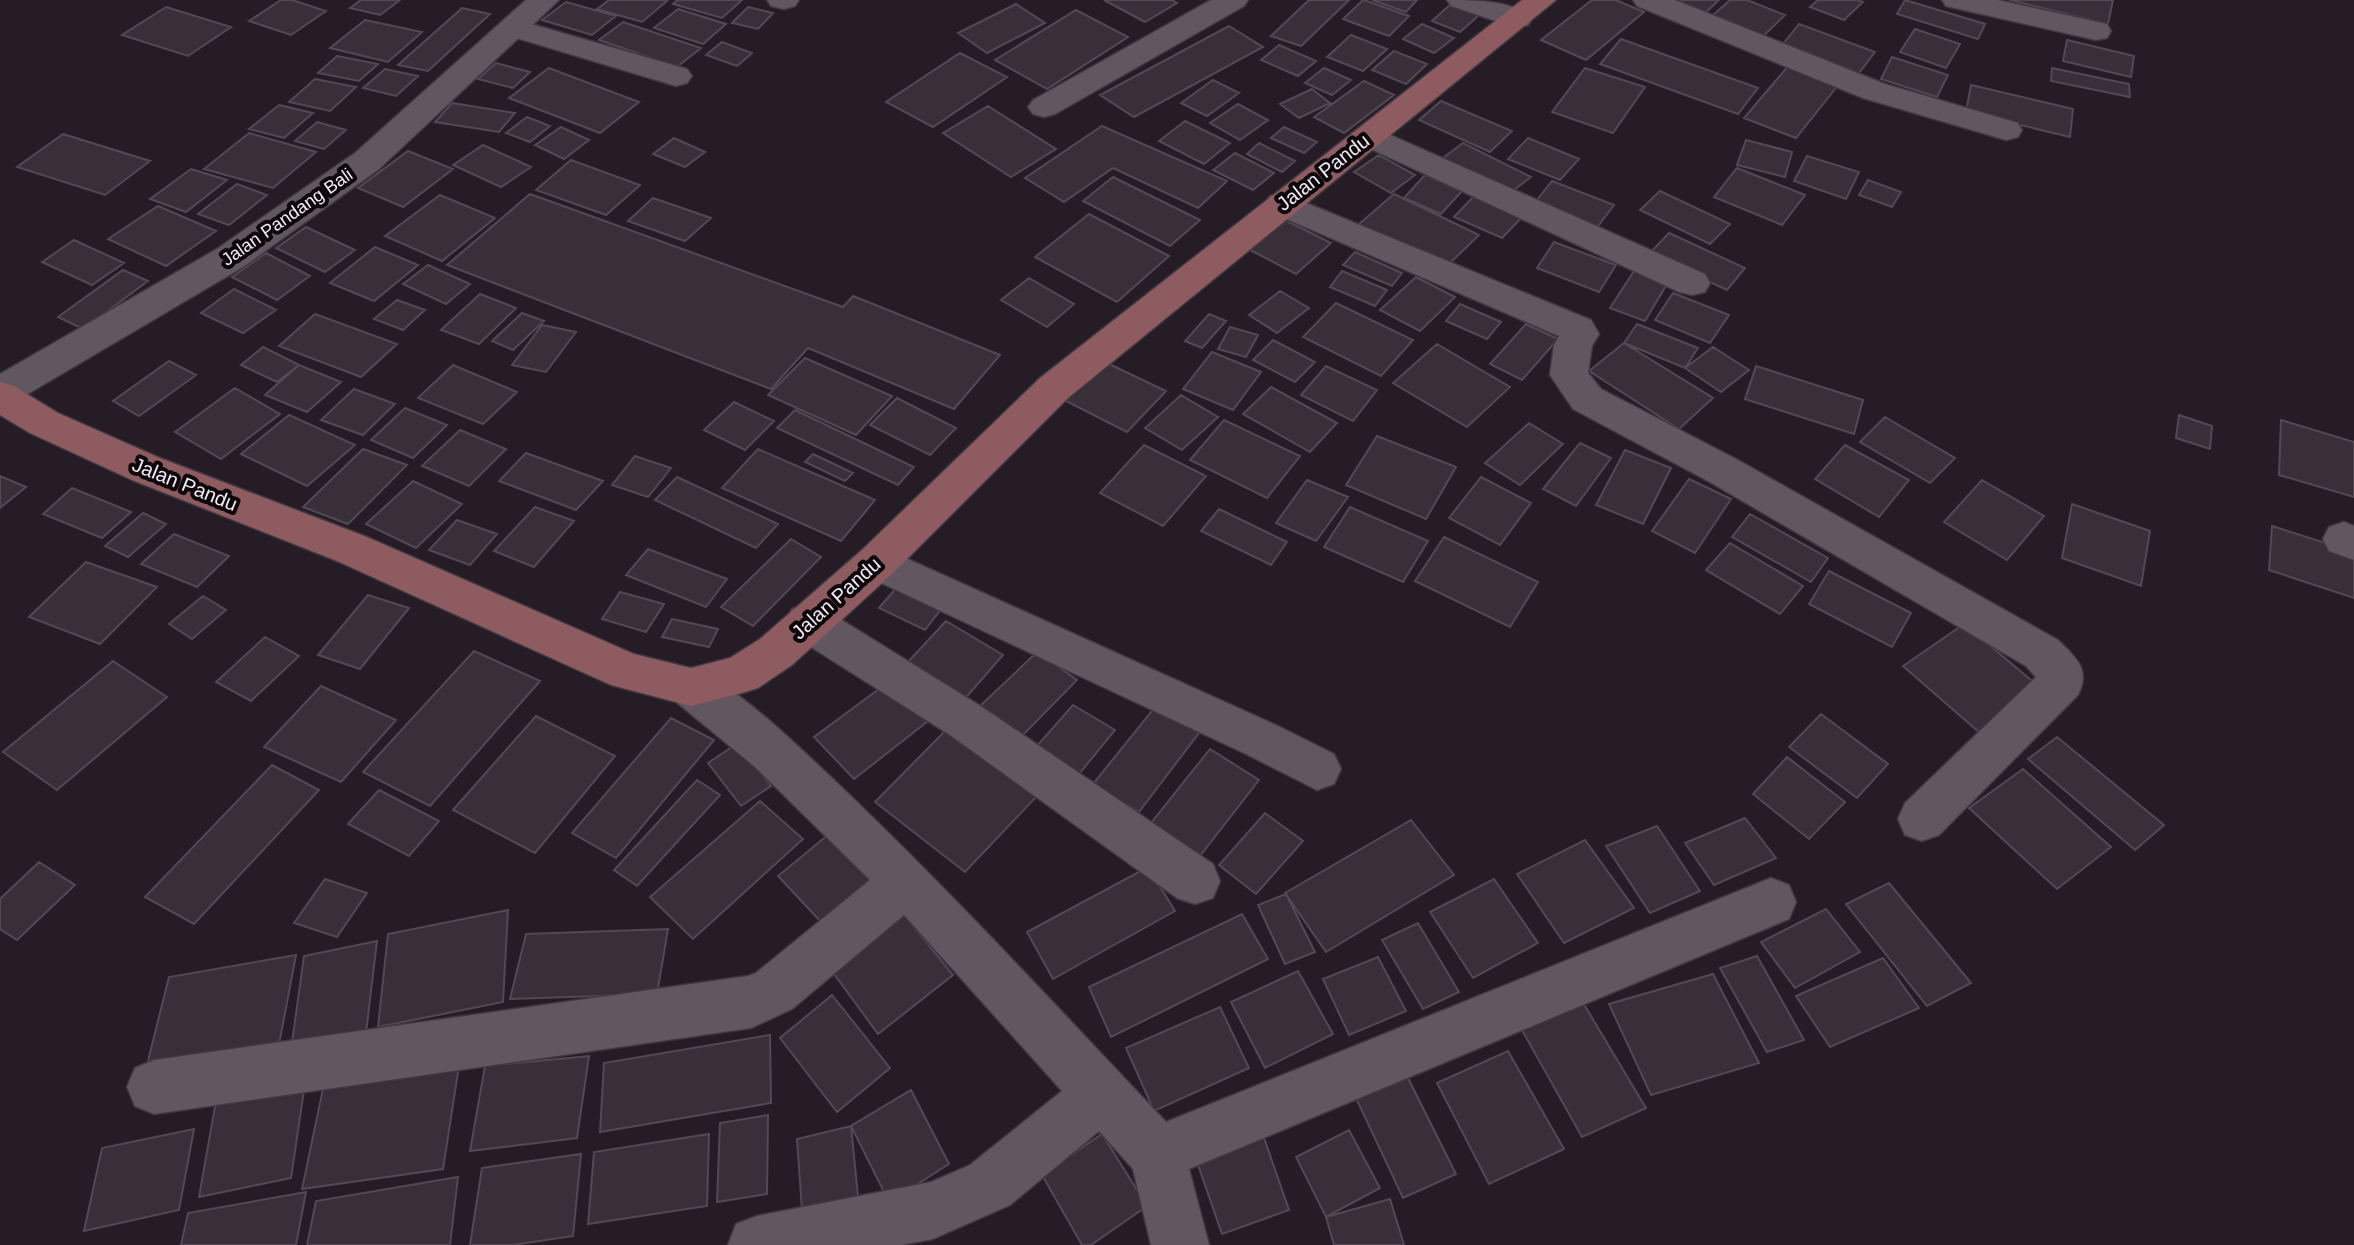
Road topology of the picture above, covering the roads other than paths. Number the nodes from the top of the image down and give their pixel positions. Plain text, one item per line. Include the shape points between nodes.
1 (1233, 0) edge
2 (1462, 0) edge
3 (1648, 0) edge
4 (1957, 0) edge
5 (522, 9) edge
6 (1529, 9) edge
7 (2096, 31) dead end
8 (676, 76) dead end
9 (1044, 107) dead end
10 (2006, 130) dead end
11 (1370, 136) junction
12 (1282, 204) junction
13 (1692, 283) dead end
14 (0, 394) edge
15 (877, 562) junction
16 (808, 622) junction
17 (691, 687) junction
18 (1317, 769) dead end
19 (1922, 819) dead end
20 (1195, 881) dead end
21 (906, 882) junction
22 (1771, 902) dead end
23 (154, 1087) dead end
24 (1100, 1095) junction
25 (1157, 1154) junction
26 (757, 1245) edge
27 (1180, 1245) edge

1 - 9 street
2 - 6 street
3 - 10 street via 1874,91
4 - 7 street
5 - 8 street
5 - 14 street, Jalan Pandang Bali via 367,161 230,258
6 - 11 main road, Jalan Pandu
11 - 12 main road, Jalan Pandu
11 - 13 street
12 - 15 main road, Jalan Pandu via 1054,388
12 - 19 street via 1575,328 1580,334 1569,375 1587,399 2042,653 2060,671 2062,681
14 - 17 main road, Jalan Pandu via 44,423 146,469 352,549 627,671
15 - 16 main road, Jalan Pandu
15 - 18 street
16 - 17 main road, Jalan Pandu via 742,674
16 - 20 street via 966,721
17 - 21 street via 771,751
21 - 23 street via 774,991 751,1002
21 - 24 street
22 - 25 street
24 - 25 street
24 - 26 street via 990,1185 959,1201
25 - 27 street

